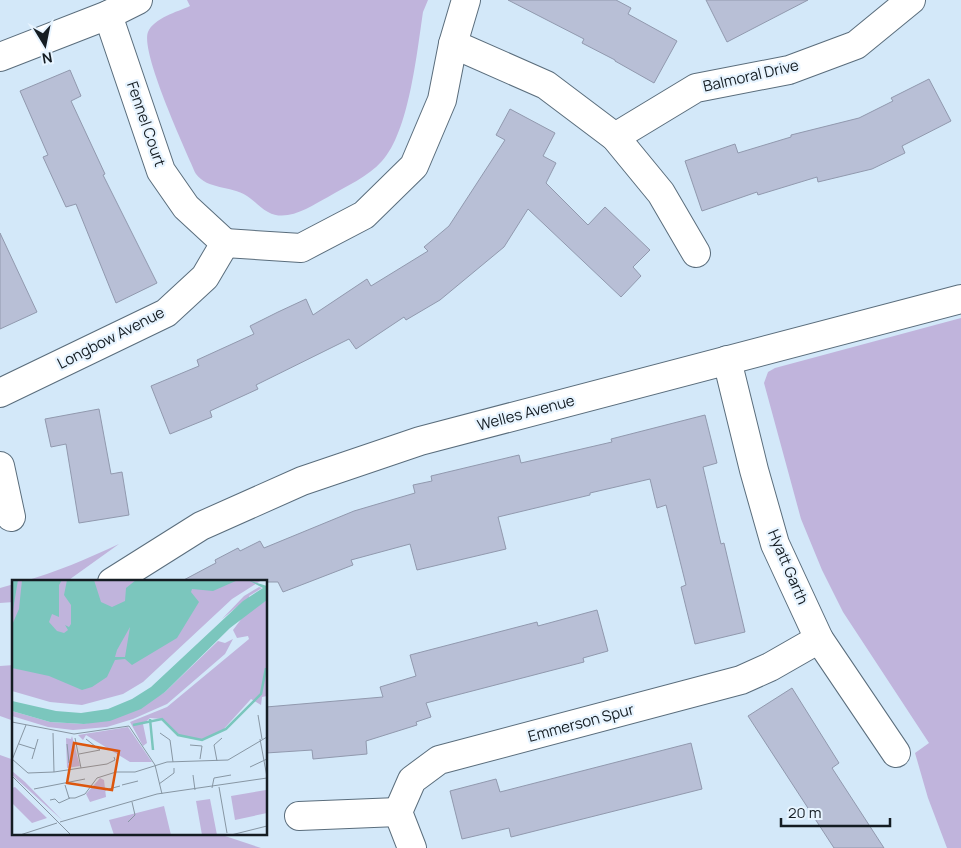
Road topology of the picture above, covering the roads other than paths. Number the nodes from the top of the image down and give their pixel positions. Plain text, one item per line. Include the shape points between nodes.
1 (138, 0) edge
2 (466, 0) edge
3 (911, 0) edge
4 (108, 15) junction
5 (453, 44) junction
6 (0, 57) edge
7 (614, 137) junction
8 (224, 243) junction
9 (696, 253) dead end
10 (961, 298) edge
11 (728, 360) junction
12 (0, 392) edge
13 (0, 466) edge
14 (11, 517) dead end
15 (115, 580) edge
16 (819, 639) junction
17 (896, 753) dead end
18 (398, 812) junction
19 (299, 816) dead end
20 (412, 848) edge

1 - 4 street
2 - 5 street
3 - 7 street, Balmoral Drive via 856,45 789,70 696,88
4 - 6 street
4 - 8 street, Fennel Court via 161,171 186,207
5 - 7 street via 546,85
5 - 8 street via 442,100 414,166 364,215 301,248
7 - 9 street via 661,193
8 - 12 street, Longbow Avenue via 205,277 166,312
10 - 11 street, Welles Avenue
11 - 15 street, Welles Avenue via 420,441 302,481 202,526
11 - 16 street, Hyatt Garth via 775,544
13 - 14 street
16 - 17 street, Hyatt Garth
16 - 18 street, Emmerson Spur via 741,680 440,760 412,780
18 - 19 street
18 - 20 street

